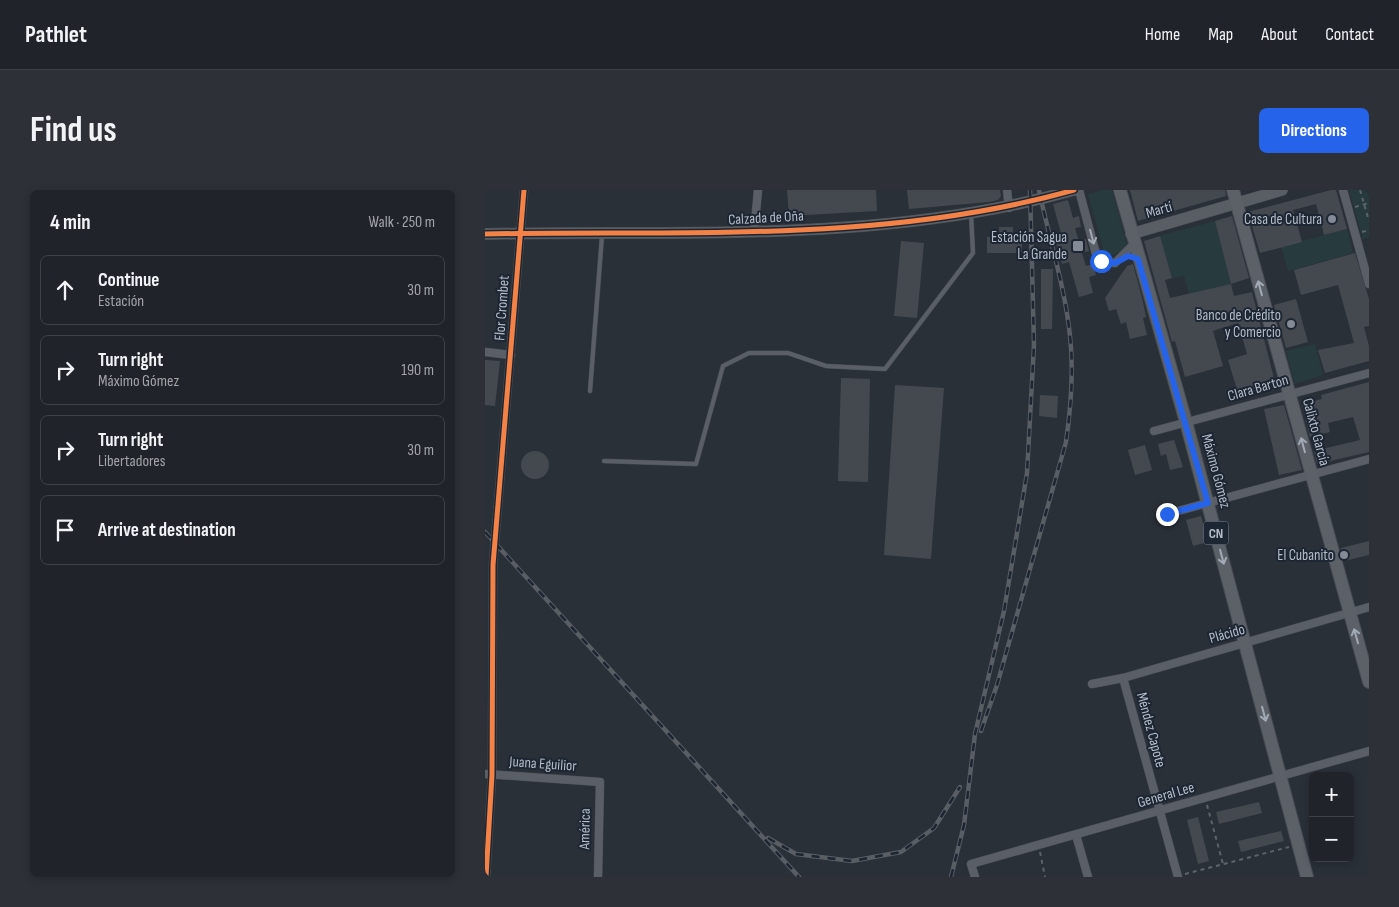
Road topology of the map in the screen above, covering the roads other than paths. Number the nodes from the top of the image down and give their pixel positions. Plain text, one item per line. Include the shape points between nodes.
1 (524, 190) edge
2 (758, 190) edge
3 (1007, 190) edge
4 (1074, 190) edge
5 (1079, 190) edge
6 (1120, 190) edge
7 (1233, 190) edge
8 (1282, 190) edge
9 (1343, 190) edge
10 (1237, 203) junction
11 (1009, 208) junction
12 (971, 213) junction
13 (602, 233) junction
14 (754, 233) junction
15 (485, 234) edge
16 (520, 234) junction
17 (1132, 239) junction
18 (1121, 258) junction
19 (1138, 259) junction
20 (1369, 284) edge
21 (485, 352) edge
22 (511, 355) junction
23 (1369, 373) edge
24 (590, 391) dead end
25 (1289, 394) junction
26 (1186, 422) junction
27 (1154, 431) dead end
28 (1369, 459) edge
29 (604, 461) dead end
30 (1311, 475) junction
31 (1208, 503) junction
32 (1167, 514) dead end
33 (489, 564) edge
34 (1369, 607) edge
35 (1349, 613) junction
36 (1245, 643) junction
37 (489, 665) edge
38 (1123, 678) junction
39 (1369, 682) edge
40 (1092, 684) dead end
41 (1369, 751) edge
42 (488, 774) edge
43 (1281, 776) junction
44 (600, 782) joint
45 (1159, 812) junction
46 (1076, 835) junction
47 (486, 877) edge
48 (598, 877) edge
49 (975, 877) edge
50 (1088, 877) edge
51 (1178, 877) edge
52 (1307, 877) edge

1 - 16 street, Flor Crombet
2 - 14 street
3 - 11 street
4 - 11 street, Calzada de Oña
5 -> 18 street via 1101,261 1115,263
6 - 17 main road, Máximo Gómez / CN
7 - 10 main road, Calixto García
8 - 10 street, Martí
9 - 20 street
10 - 17 street, Martí via 1146,229
25 -> 10 main road, Calixto García
11 - 12 street, Calzada de Oña
12 - 14 street, Calzada de Oña
12 - 29 lane via 973,253 885,369 826,366 789,353 749,353 723,366 696,464
13 - 14 street, Calzada de Oña
13 - 16 street, Calzada de Oña
13 - 24 lane
15 - 16 street, Calzada de Oña
16 - 22 street, Flor Crombet
17 - 18 street
17 - 19 main road, Máximo Gómez / CN
18 - 19 street via 1132,256
19 - 26 main road, Máximo Gómez / CN
21 - 22 street
22 - 33 street, Flor Crombet
23 - 25 street, Clara Barton
25 - 26 street, Clara Barton
30 -> 25 main road, Calixto García
26 - 27 street, Clara Barton
26 - 31 main road, Máximo Gómez / CN
28 - 30 street
30 - 31 street
30 - 35 main road, Calixto García
31 - 32 street
31 -> 36 main road, Máximo Gómez / CN
33 - 37 street, Flor Crombet
34 - 35 street, Plácido
35 - 36 street, Plácido
39 -> 35 main road, Calixto García
36 - 38 street, Plácido
36 -> 43 main road, Máximo Gómez / CN
37 - 42 street, Flor Crombet
38 - 40 street, Plácido
38 - 45 street, Méndez Capote
41 - 43 street, General Lee
42 - 44 street, Juana Eguilior
42 - 47 street, Flor Crombet
43 - 45 street, General Lee
43 - 52 main road, Máximo Gómez / CN
44 - 48 street, América
45 - 46 street, General Lee
45 - 51 street, Méndez Capote
46 - 49 street, General Lee via 971,864
46 - 50 street

